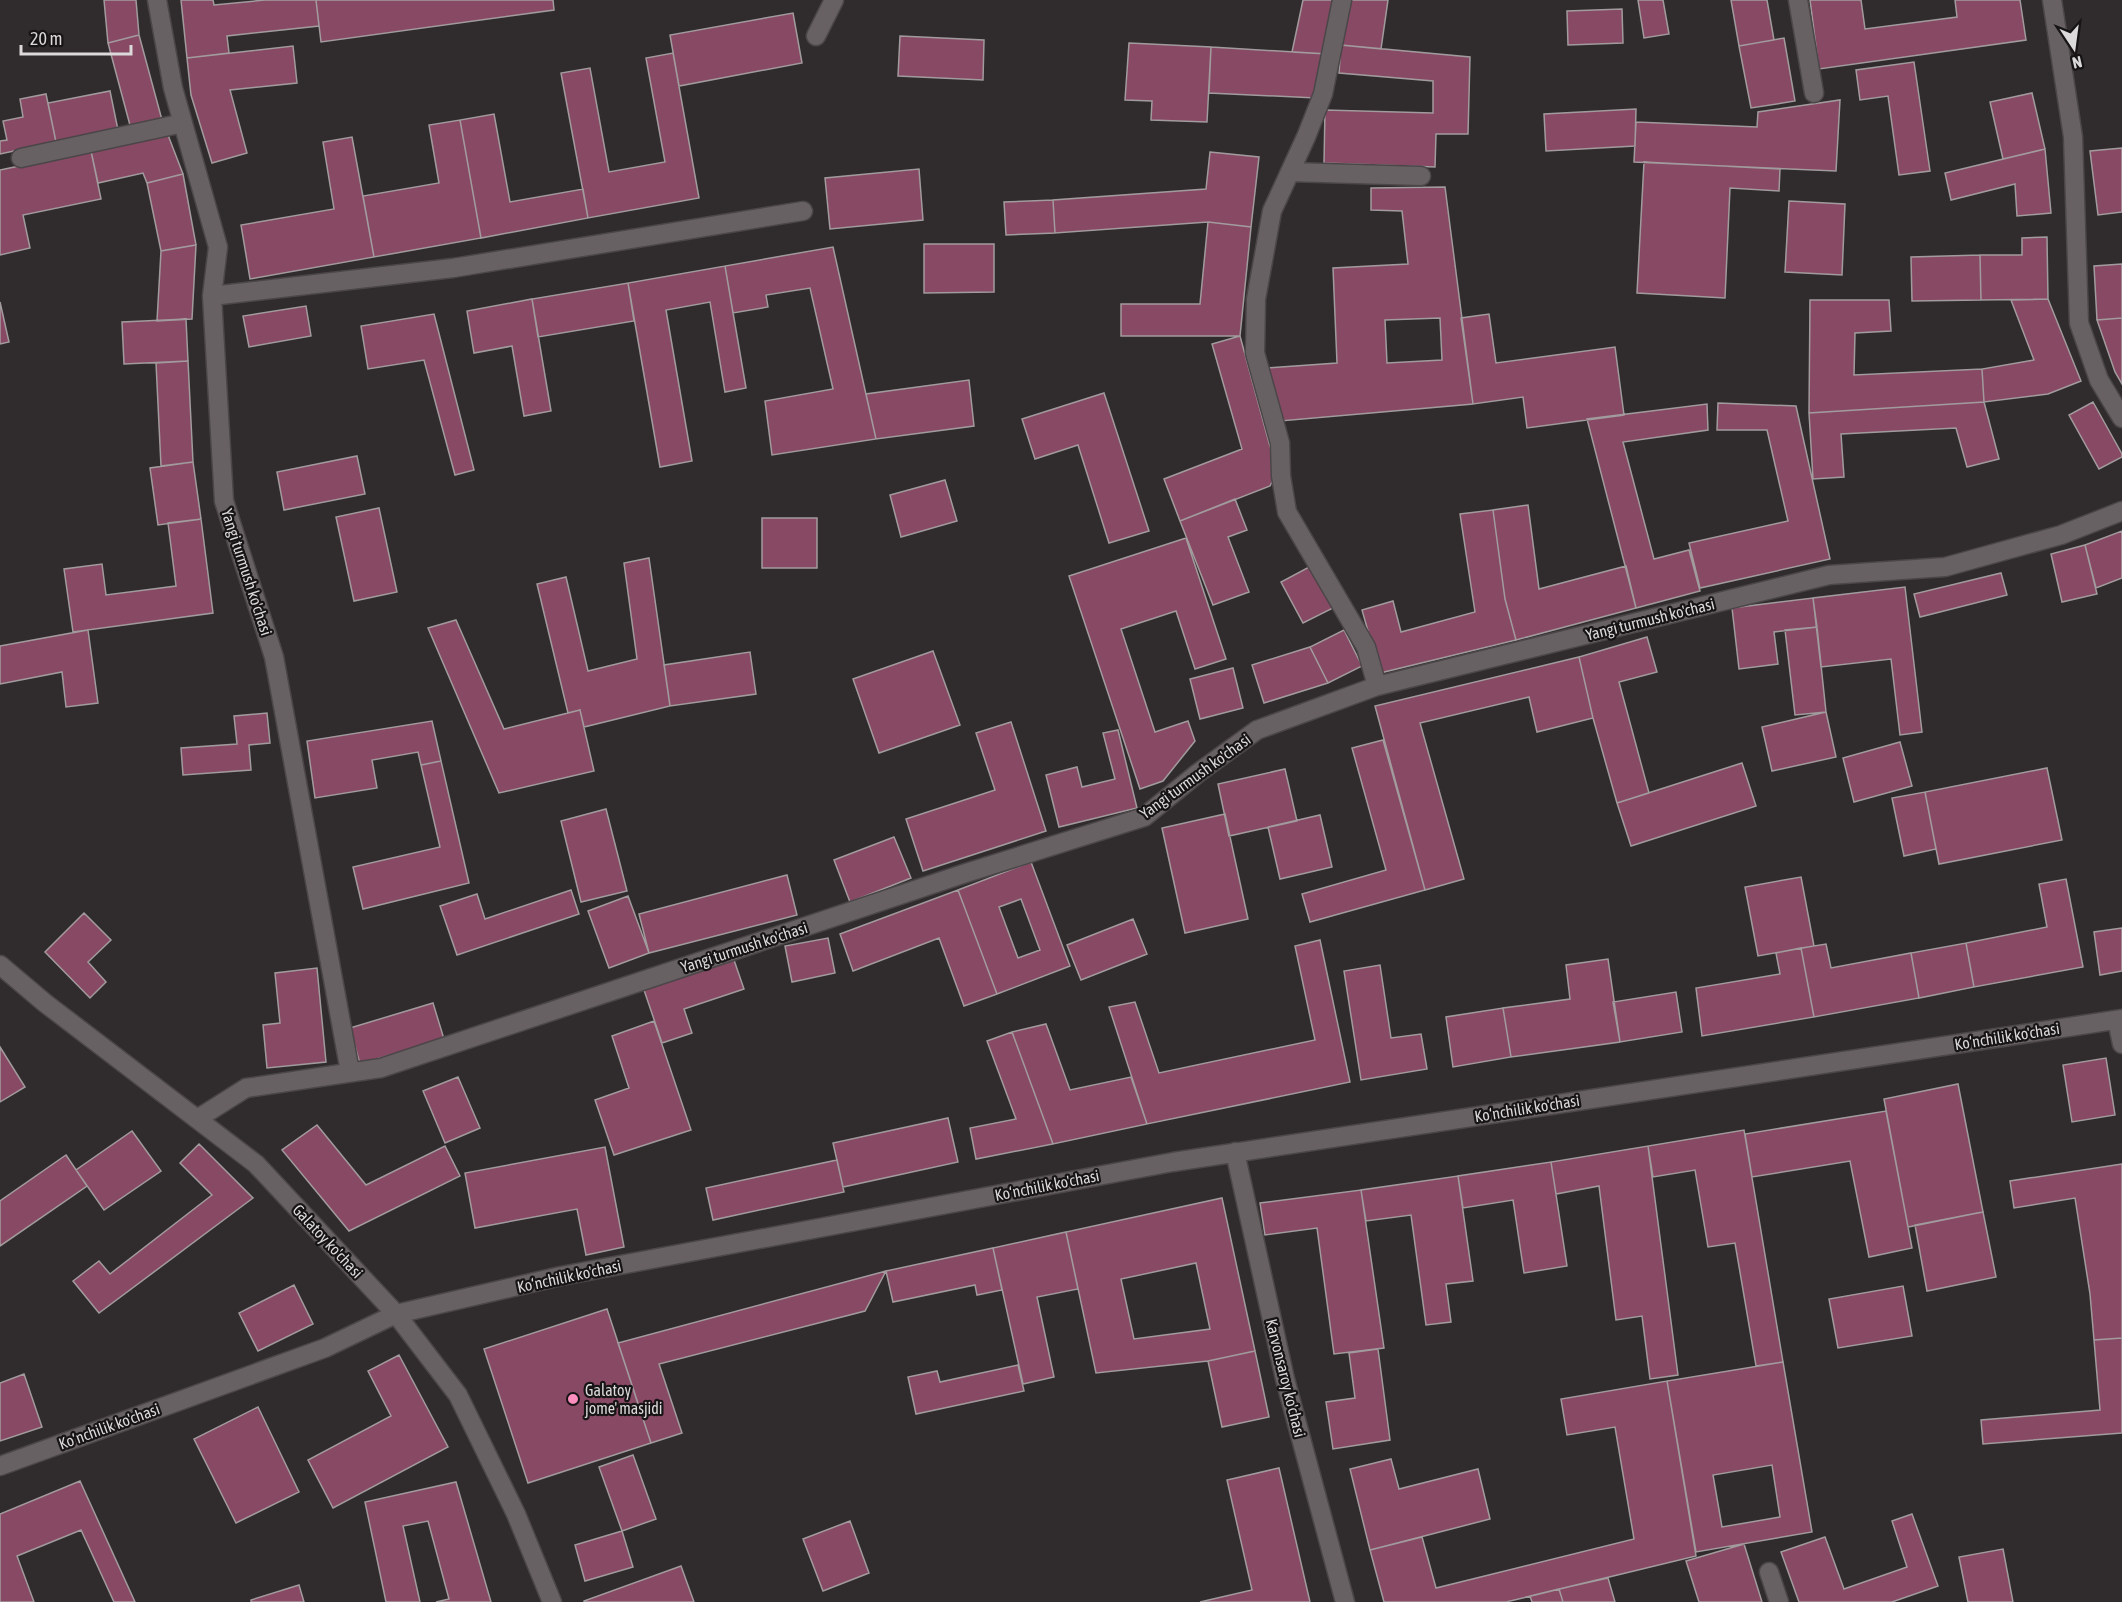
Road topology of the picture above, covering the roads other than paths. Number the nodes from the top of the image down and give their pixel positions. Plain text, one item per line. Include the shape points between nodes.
1 (157, 0) edge
2 (834, 0) edge
3 (1342, 0) edge
4 (1798, 0) edge
5 (2052, 0) edge
6 (816, 36) dead end
7 (1814, 93) dead end
8 (183, 123) junction
9 (21, 158) dead end
10 (1290, 172) junction
11 (1421, 176) dead end
12 (803, 211) dead end
13 (212, 296) junction
14 (2122, 418) edge
15 (2122, 511) edge
16 (1377, 686) junction
17 (0, 965) edge
18 (18, 980) junction
19 (0, 988) edge
20 (2120, 1019) edge
21 (2122, 1044) edge
22 (350, 1072) junction
23 (197, 1119) junction
24 (1235, 1152) junction
25 (396, 1314) junction
26 (0, 1466) edge
27 (1769, 1572) dead end
28 (552, 1602) edge
29 (1345, 1602) edge
30 (1779, 1602) edge

1 - 8 street, Yangi turmush ko'chasi
2 - 6 street
3 - 10 street via 1323,94
4 - 7 street
5 - 14 street via 2073,137 2079,323 2098,380
8 - 9 street
8 - 13 street, Yangi turmush ko'chasi via 218,247
10 - 11 street
10 - 16 street via 1272,211 1256,299 1256,353 1280,443 1287,512 1366,647
12 - 13 street via 453,268
13 - 22 street, Yangi turmush ko'chasi via 224,501 274,657
15 - 16 street, Yangi turmush ko'chasi via 2061,535 1945,567 1829,575
16 - 22 street, Yangi turmush ko'chasi via 1257,730 1144,817 381,1068
17 - 18 street, Galatoy ko'chasi
18 - 19 street
18 - 23 street, Galatoy ko'chasi
20 - 21 street
20 - 24 street, Ko‘nchilik ko'chasi
22 - 23 street, Yangi turmush ko'chasi via 246,1088
23 - 25 street, Galatoy ko'chasi via 256,1164
24 - 25 street, Ko‘nchilik ko'chasi via 561,1276
24 - 29 street, Karvonsaroy ko'chasi via 1285,1379
25 - 26 street, Ko‘nchilik ko'chasi via 325,1348
25 - 28 street, Galatoy ko'chasi via 458,1395 516,1514
27 - 30 street

